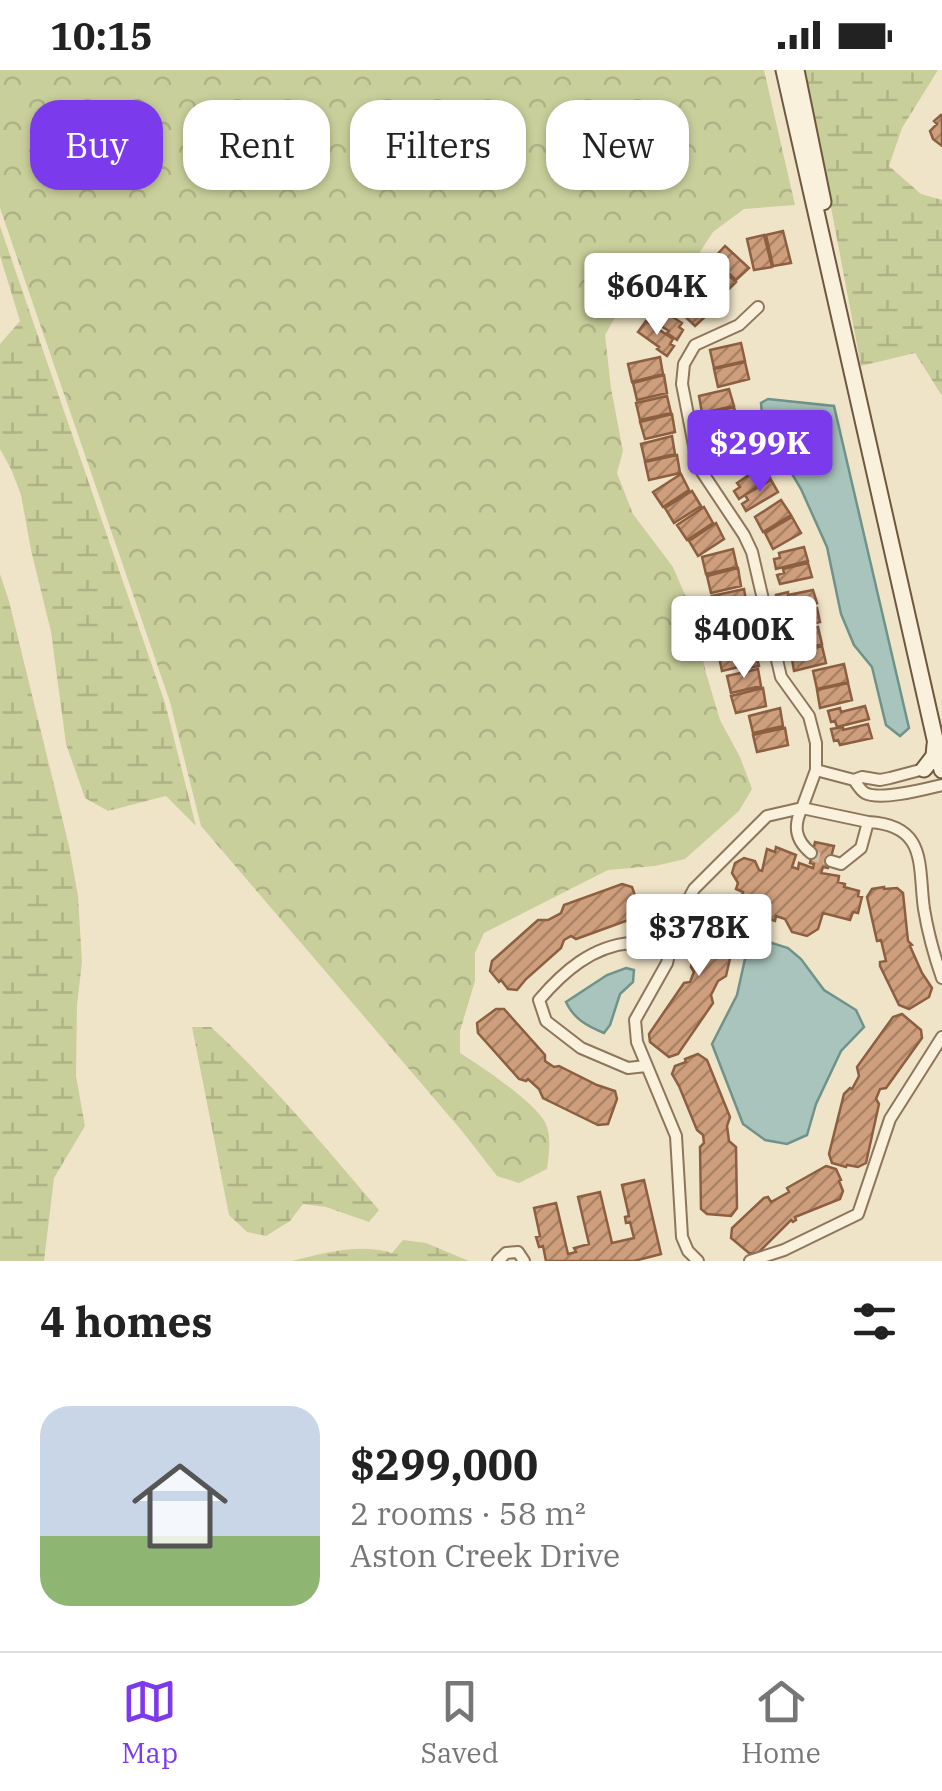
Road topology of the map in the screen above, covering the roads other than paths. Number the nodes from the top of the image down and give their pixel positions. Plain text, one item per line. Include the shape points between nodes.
1 (784, 70) edge
2 (796, 70) edge
3 (758, 307) dead end
4 (854, 373) junction
5 (936, 742) junction
6 (924, 769) joint
7 (816, 770) junction
8 (942, 770) edge
9 (854, 780) junction
10 (942, 785) edge
11 (802, 808) junction
12 (868, 822) junction
13 (811, 853) dead end
14 (831, 861) dead end
15 (671, 948) junction
16 (942, 978) edge
17 (942, 1038) edge
18 (646, 1066) junction
19 (498, 1261) edge
20 (524, 1261) edge
21 (698, 1261) edge
22 (750, 1261) edge

1 - 4 main road
2 - 4 main road
3 - 7 street via 738,325 695,345 682,384 698,466 752,552 780,677 809,716
4 - 5 main road
5 - 6 main road
5 - 8 main road
6 - 9 street
7 - 9 street
7 - 11 street
9 - 10 street via 874,795
11 - 12 street
11 - 13 street via 796,836
11 - 15 street via 767,816 694,889
12 - 14 street via 861,848 841,864
12 - 16 street via 898,830 920,855 924,907
15 - 18 street via 635,1020
15 - 18 street via 632,942 605,948 579,961 538,1000 546,1021 581,1048 628,1068
17 - 22 street via 890,1119 858,1214
18 - 21 street via 676,1136 682,1237
19 - 20 street via 518,1252

